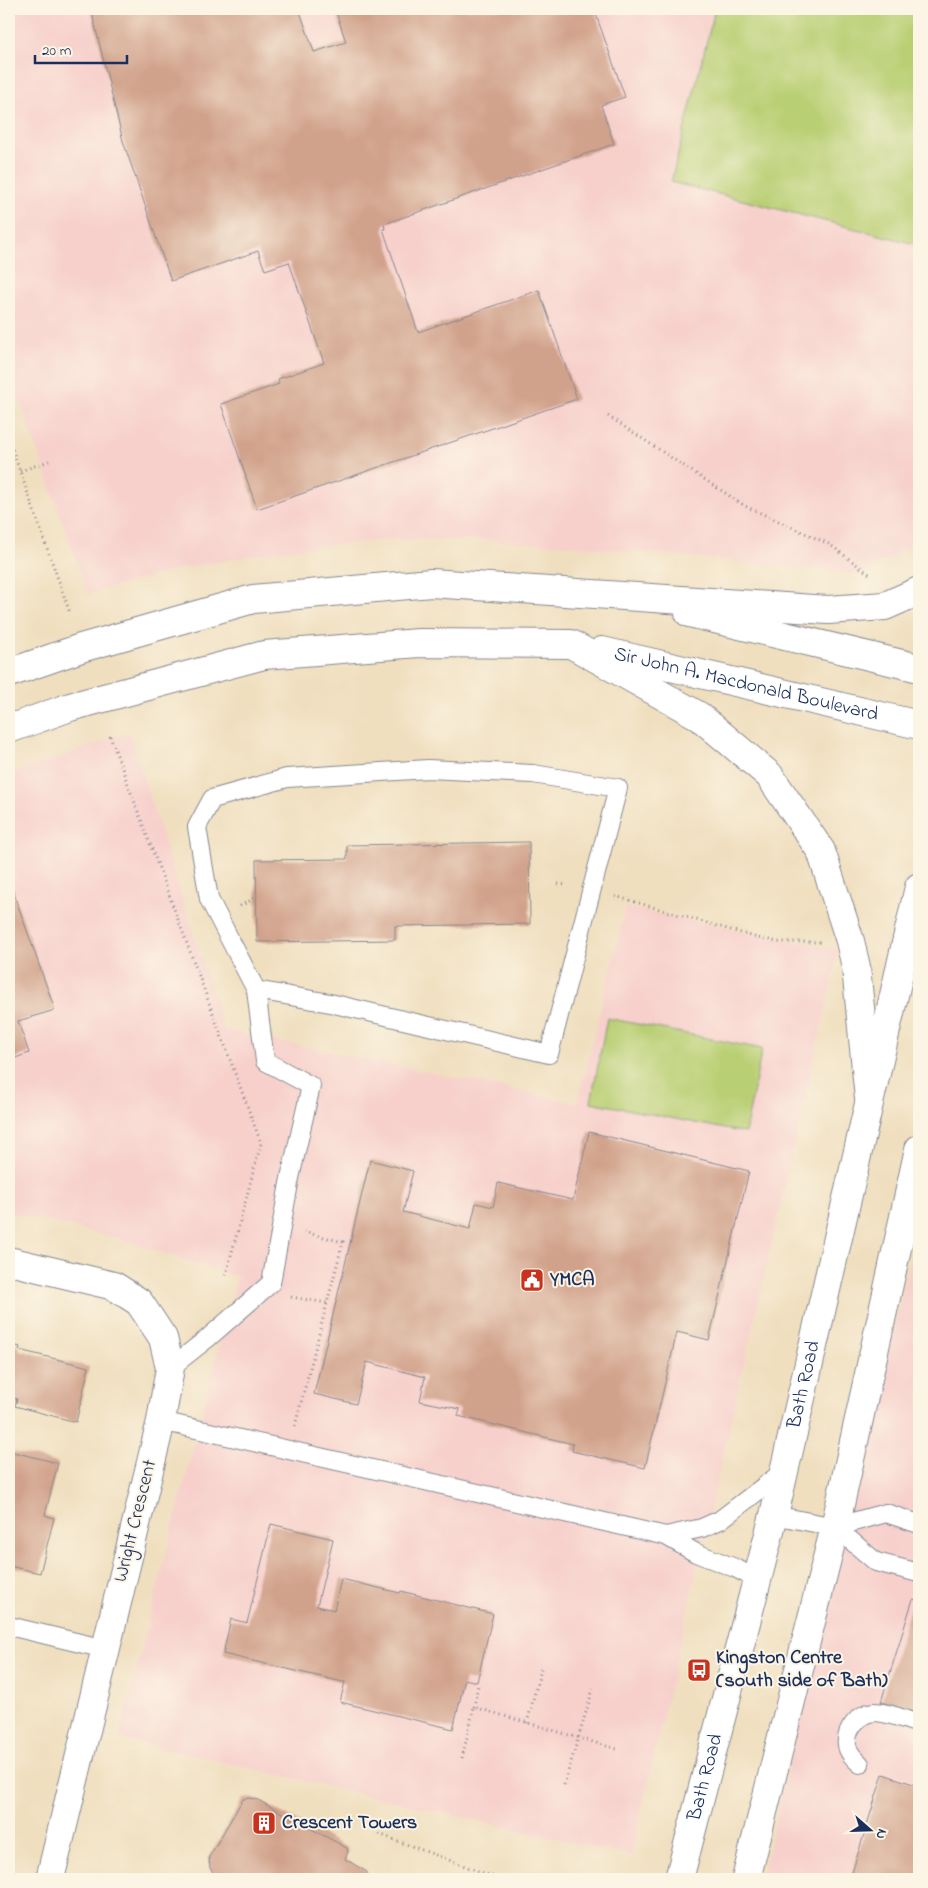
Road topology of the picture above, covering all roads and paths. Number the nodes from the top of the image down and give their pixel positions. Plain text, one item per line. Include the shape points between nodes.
1 (608, 416) dead end
2 (9, 440) edge
3 (49, 461) dead end
4 (20, 471) junction
5 (872, 576) dead end
6 (919, 591) edge
7 (612, 595) junction
8 (70, 613) dead end
9 (571, 644) junction
10 (919, 668) edge
11 (9, 673) edge
12 (919, 725) edge
13 (9, 729) edge
14 (110, 736) dead end
15 (558, 884) dead end
16 (919, 887) edge
17 (592, 890) junction
18 (825, 942) dead end
19 (256, 990) junction
20 (869, 1098) junction
21 (919, 1148) edge
22 (281, 1226) junction
23 (9, 1261) edge
24 (224, 1278) dead end
25 (260, 1292) junction
26 (327, 1303) junction
27 (170, 1368) junction
28 (161, 1421) junction
29 (289, 1449) junction
30 (784, 1471) junction
31 (774, 1515) junction
32 (919, 1524) edge
33 (835, 1527) junction
34 (666, 1536) junction
35 (919, 1574) edge
36 (757, 1579) junction
37 (9, 1626) edge
38 (105, 1649) junction
39 (542, 1669) dead end
40 (478, 1686) dead end
41 (593, 1688) dead end
42 (474, 1707) junction
43 (527, 1723) junction
44 (919, 1724) edge
45 (578, 1738) junction
46 (620, 1750) dead end
47 (462, 1758) dead end
48 (860, 1764) dead end
49 (564, 1785) dead end
50 (379, 1834) dead end
51 (50, 1879) edge
52 (500, 1879) edge
53 (680, 1879) edge
54 (746, 1879) edge

1 - 5 path via 745,506 829,544
2 - 4 path
3 - 4 path
4 - 8 path
6 - 7 main road via 885,606 828,610
7 - 10 main road
7 - 11 main road via 431,583 253,599 81,648
9 - 12 main road, Sir John A. Macdonald Boulevard
9 - 13 main road, Sir John A. Macdonald Boulevard via 420,643 264,655 70,707
9 - 20 main road via 699,716 769,775 821,850 856,967
14 - 24 path via 261,1143
15 - 17 path
16 - 20 main road, Bath Road
17 - 18 path via 758,938 779,942
17 - 19 lane via 548,1054 330,1003
17 - 19 lane via 618,788 533,774 428,769 287,778 212,799 196,827 209,899
19 - 22 lane via 265,1061 311,1086
20 - 30 main road, Bath Road
21 - 33 main road
22 - 25 lane via 271,1283
22 - 26 path via 343,1242
23 - 27 main road, Wright Crescent via 114,1286 139,1302 163,1338
25 - 26 path
25 - 27 lane
26 - 29 path
27 - 28 main road, Wright Crescent
28 - 29 lane
28 - 38 main road, Wright Crescent
29 - 34 lane
30 - 31 main road, Bath Road
30 - 34 lane via 720,1520 702,1528
31 - 33 lane
31 - 36 main road, Bath Road
32 - 33 lane via 886,1513
33 - 35 lane via 876,1562
33 - 54 main road
34 - 36 lane via 696,1553
36 - 53 main road, Bath Road
37 - 38 lane
38 - 51 main road, Wright Crescent
39 - 43 path
40 - 42 path
41 - 45 path
42 - 43 path
42 - 47 path
43 - 45 path
44 - 48 lane via 886,1714 864,1713 849,1732 847,1745
45 - 46 path
45 - 49 path
50 - 52 path

